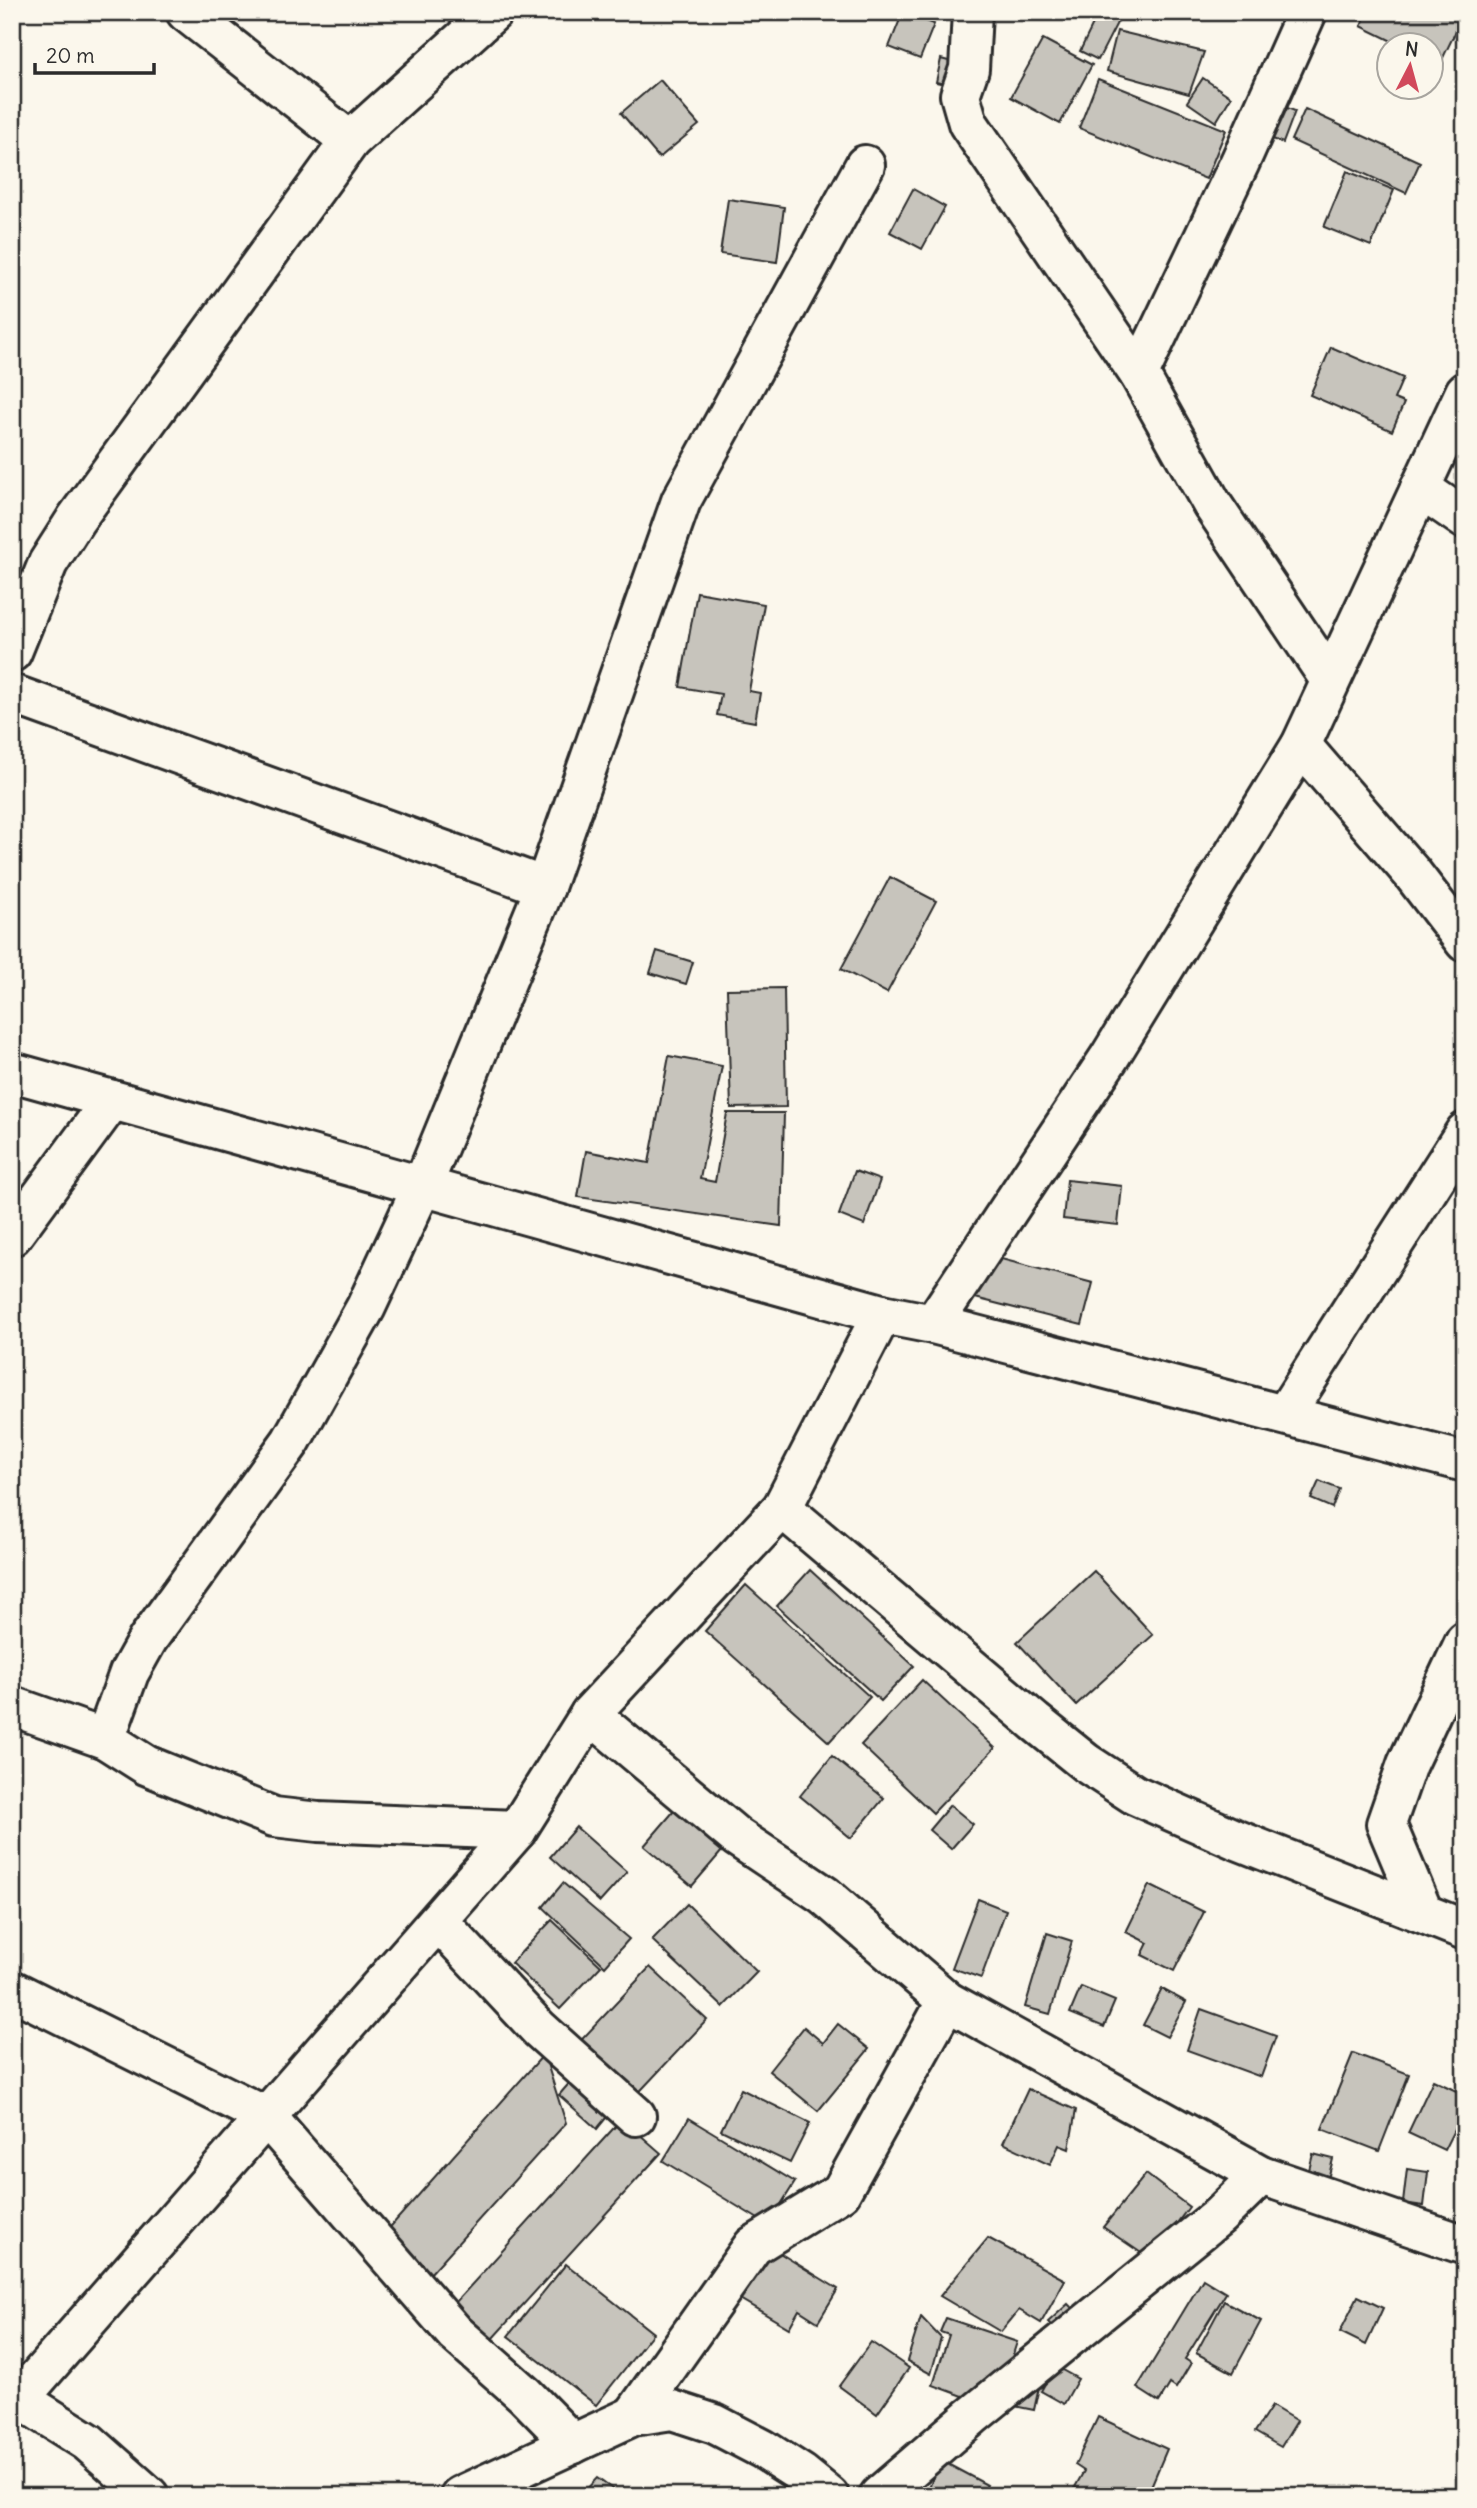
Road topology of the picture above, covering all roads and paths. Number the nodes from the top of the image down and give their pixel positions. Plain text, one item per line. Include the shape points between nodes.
1 (186, 12) edge
2 (493, 12) edge
3 (972, 12) edge
4 (1307, 12) edge
5 (350, 141) junction
6 (865, 165) dead end
7 (1139, 374) junction
8 (1465, 393) edge
9 (1420, 488) junction
10 (1465, 519) edge
11 (12, 652) edge
12 (1330, 680) junction
13 (12, 694) edge
14 (1301, 746) junction
15 (545, 887) junction
16 (1465, 942) edge
17 (12, 1072) edge
18 (112, 1100) junction
19 (1465, 1132) edge
20 (422, 1187) junction
21 (12, 1236) edge
22 (882, 1314) junction
23 (933, 1324) junction
24 (1285, 1414) junction
25 (1465, 1461) edge
26 (782, 1508) junction
27 (1465, 1641) edge
28 (12, 1706) edge
29 (590, 1714) junction
30 (105, 1739) junction
31 (517, 1830) junction
32 (1423, 1912) junction
33 (439, 1922) junction
34 (1465, 1930) edge
35 (12, 1990) edge
36 (947, 2001) junction
37 (636, 2116) dead end
38 (267, 2117) junction
39 (1261, 2175) junction
40 (1465, 2245) edge
41 (15, 2397) edge
42 (633, 2416) junction
43 (573, 2444) junction
44 (149, 2496) edge
45 (460, 2496) edge
46 (829, 2496) edge
47 (879, 2496) edge

1 - 5 street
2 - 5 street
3 - 7 street via 969,69 960,95 968,123
4 - 7 street
5 - 11 street via 76,519 48,563
6 - 15 street via 681,501
7 - 12 street via 1212,504
8 - 9 street
9 - 10 street
9 - 12 street
12 - 14 street
13 - 15 street
14 - 16 street via 1412,873
14 - 23 street via 1109,1058
15 - 20 street
17 - 18 street
18 - 20 street
18 - 21 street
19 - 24 street
20 - 22 street
20 - 30 street via 366,1307 291,1441 148,1640 129,1673
22 - 23 street
22 - 26 street
23 - 24 street
24 - 25 street
26 - 29 street
26 - 32 street via 1035,1722 1135,1796
27 - 32 street via 1407,1764 1386,1824
28 - 30 street
29 - 31 street
29 - 36 street via 737,1837 824,1895
30 - 31 street via 146,1765 274,1817
31 - 33 street
32 - 34 street
33 - 37 street via 539,2029
33 - 38 street
35 - 38 street
36 - 39 street
36 - 42 street via 841,2192 753,2246
38 - 41 street
38 - 43 street via 454,2333
39 - 40 street
39 - 47 street via 1219,2216
41 - 44 street via 88,2442
42 - 43 street
42 - 46 street via 672,2410 715,2424 763,2449
43 - 45 street

